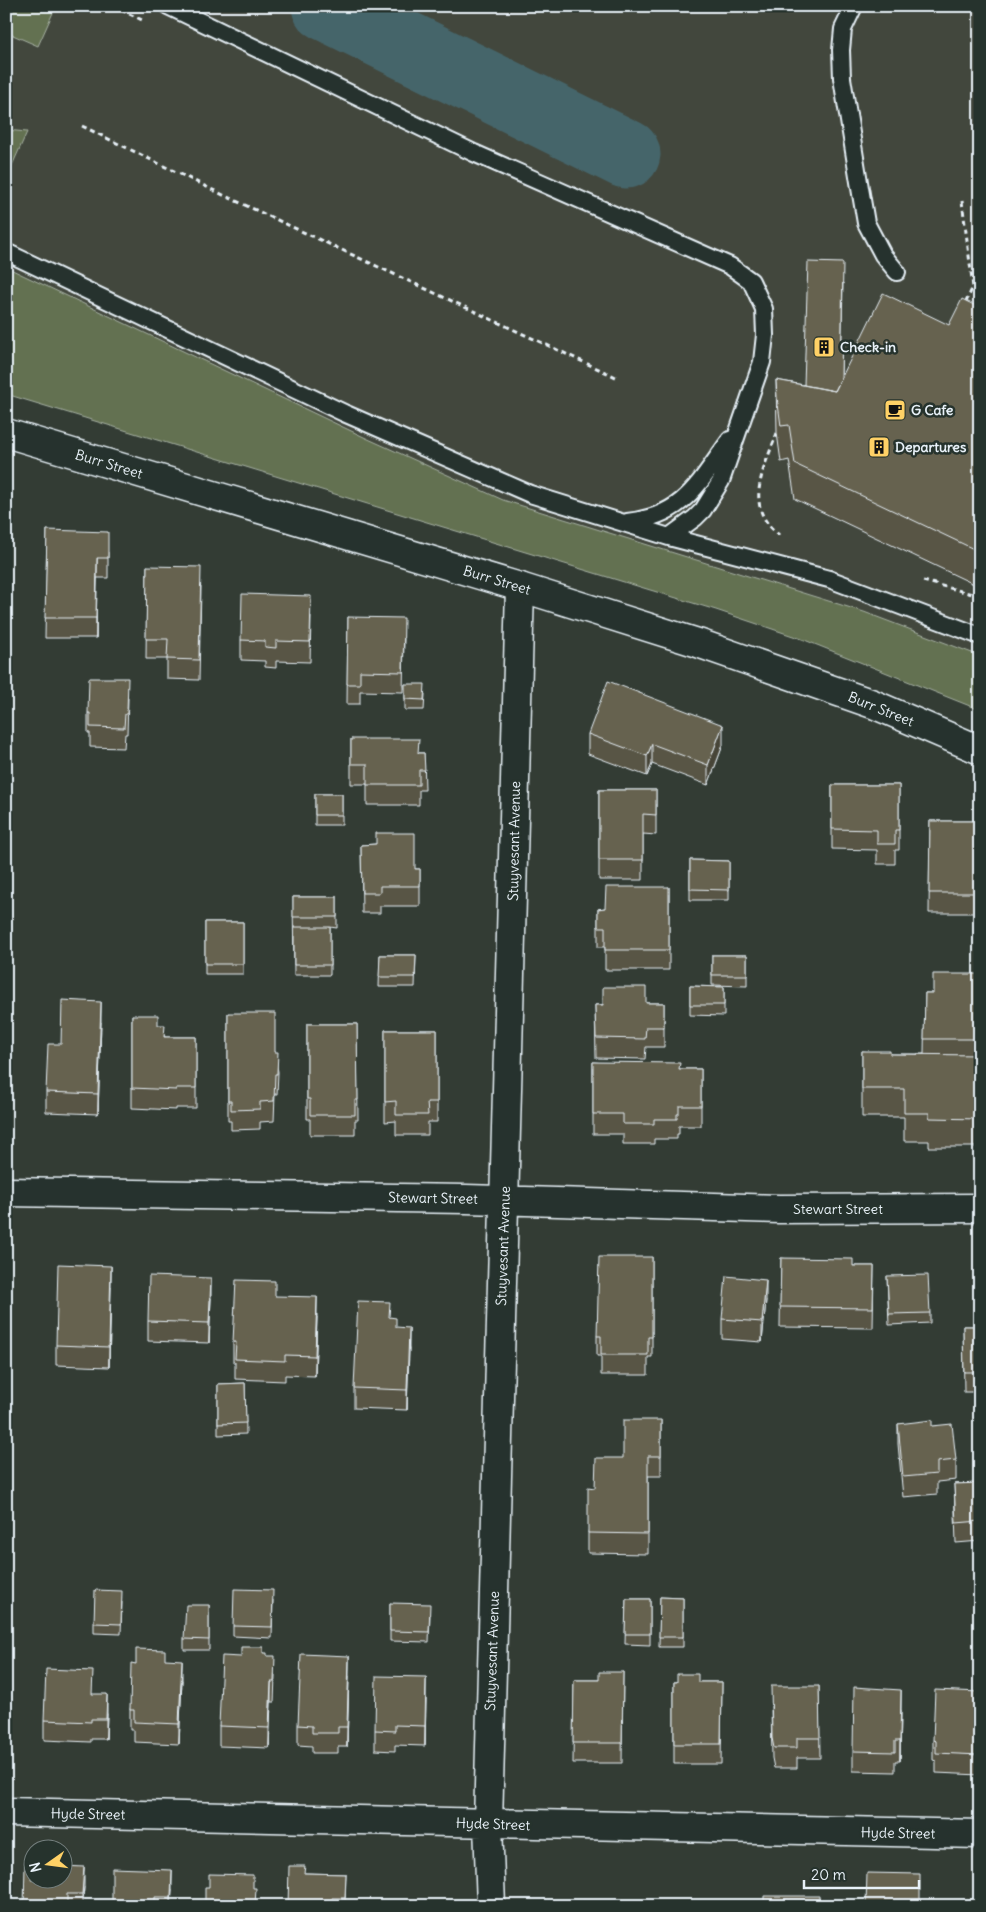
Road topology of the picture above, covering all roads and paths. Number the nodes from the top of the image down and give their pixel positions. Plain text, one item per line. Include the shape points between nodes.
1 (113, 6) edge
2 (168, 6) edge
3 (854, 6) edge
4 (149, 23) dead end
5 (82, 126) dead end
6 (962, 202) dead end
7 (6, 252) edge
8 (898, 272) dead end
9 (965, 304) edge
10 (618, 378) dead end
11 (740, 426) junction
12 (6, 433) edge
13 (777, 433) edge
14 (624, 522) junction
15 (780, 536) dead end
16 (669, 537) junction
17 (916, 580) dead end
18 (520, 586) junction
19 (980, 596) edge
20 (963, 628) junction
21 (980, 630) edge
22 (980, 636) edge
23 (980, 750) edge
24 (6, 1192) edge
25 (504, 1200) junction
26 (980, 1208) edge
27 (6, 1812) edge
28 (488, 1824) junction
29 (980, 1834) edge
30 (491, 1906) edge

1 - 4 path
2 - 11 lane via 474,153 730,266 751,281 764,309 765,335 762,362
3 - 8 lane via 843,29 841,50 842,78 860,188 866,223 883,255
5 - 10 path
6 - 9 path via 972,287
7 - 14 lane via 335,409 530,494
11 - 14 lane via 692,493 664,512 643,520
11 - 16 lane via 721,481 709,502 695,518
12 - 18 street, Burr Street
13 - 15 path via 759,486 760,508 768,524
14 - 16 lane
16 - 20 lane via 829,579
17 - 19 path
18 - 23 street, Burr Street via 873,704
18 - 25 street, Stuyvesant Avenue
20 - 21 lane
20 - 22 lane
24 - 25 street, Stewart Street
25 - 26 street, Stewart Street via 779,1209
25 - 28 street, Stuyvesant Avenue
27 - 28 street, Hyde Street
28 - 29 street, Hyde Street
28 - 30 street, Stuyvesant Avenue

